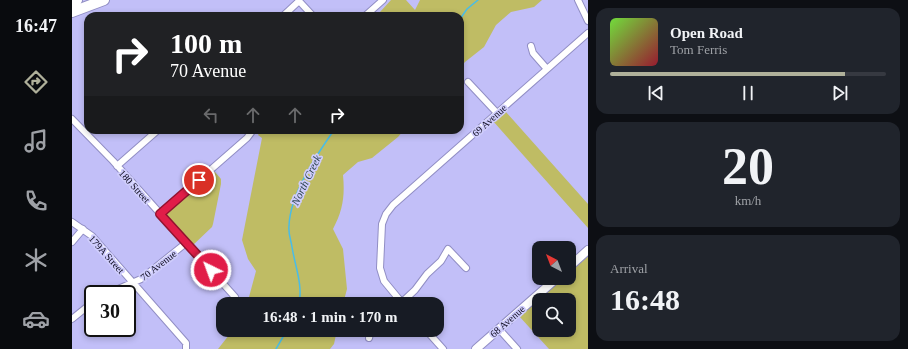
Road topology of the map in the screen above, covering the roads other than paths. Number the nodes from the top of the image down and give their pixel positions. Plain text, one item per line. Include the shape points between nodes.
1 (77, 0) edge
2 (104, 0) edge
3 (383, 0) edge
4 (578, 0) edge
5 (299, 1) edge
6 (72, 2) edge
7 (72, 12) edge
8 (287, 12) edge
9 (309, 12) edge
10 (370, 12) edge
11 (588, 21) edge
12 (588, 33) edge
13 (531, 46) dead end
14 (547, 69) junction
15 (468, 82) dead end
16 (497, 113) junction
17 (72, 119) edge
18 (84, 131) edge
19 (87, 134) edge
20 (153, 134) edge
21 (249, 134) edge
22 (117, 166) junction
23 (160, 214) junction
24 (72, 222) edge
25 (83, 229) junction
26 (72, 242) edge
27 (186, 243) junction
28 (588, 250) edge
29 (576, 261) edge
30 (466, 268) dead end
31 (133, 283) junction
32 (128, 285) edge
33 (549, 285) edge
34 (235, 297) dead end
35 (396, 297) edge
36 (408, 297) edge
37 (84, 309) edge
38 (72, 319) edge
39 (499, 329) junction
40 (432, 337) edge
41 (186, 346) edge
42 (443, 349) edge
43 (476, 349) edge
44 (517, 349) edge

1 - 6 main road
2 - 7 main road
3 - 10 street
4 - 11 street
5 - 8 street
5 - 9 street
12 - 14 street, 69 Avenue
13 - 14 street via 533,53
14 - 16 street, 69 Avenue
15 - 16 street
16 - 35 street, 69 Avenue via 393,204 386,214 381,229 380,268 381,275
17 - 18 street, 180 Street
19 - 22 street, 180 Street
20 - 22 street
21 - 23 street
22 - 23 street, 180 Street
23 - 27 street, 180 Street
24 - 25 street, 179A Street
25 - 26 street
25 - 31 street, 179A Street
27 - 31 street, 70 Avenue
27 - 34 street, 180 Street
28 - 29 street
30 - 36 street via 448,249 441,261
31 - 32 street, 70 Avenue
31 - 41 street, 179A Street
33 - 39 street, 68 Avenue
37 - 38 street
39 - 43 street, 68 Avenue
39 - 44 street
40 - 42 street

